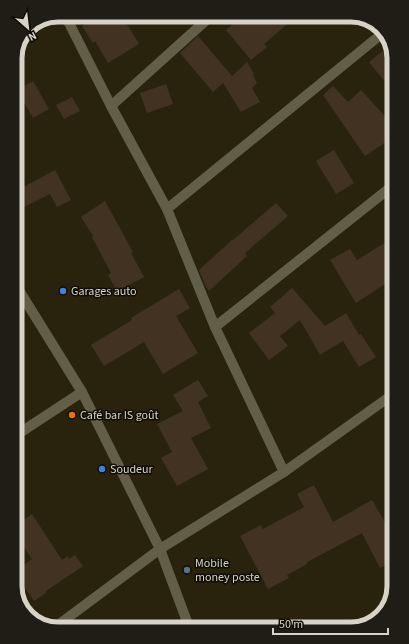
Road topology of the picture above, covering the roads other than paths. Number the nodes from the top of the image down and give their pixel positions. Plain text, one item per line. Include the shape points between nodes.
1 (69, 22) edge
2 (204, 22) edge
3 (379, 36) edge
4 (112, 106) junction
5 (387, 190) edge
6 (167, 209) junction
7 (22, 294) edge
8 (215, 327) junction
9 (82, 392) junction
10 (387, 399) edge
11 (22, 431) edge
12 (284, 472) junction
13 (160, 549) junction
14 (62, 622) edge
15 (187, 622) edge

1 - 4 street
2 - 4 street
3 - 6 street
4 - 6 street
5 - 8 street
6 - 8 street
7 - 9 street
8 - 12 street
9 - 11 street
9 - 13 street
10 - 12 street
12 - 13 street
13 - 14 street
13 - 15 street

